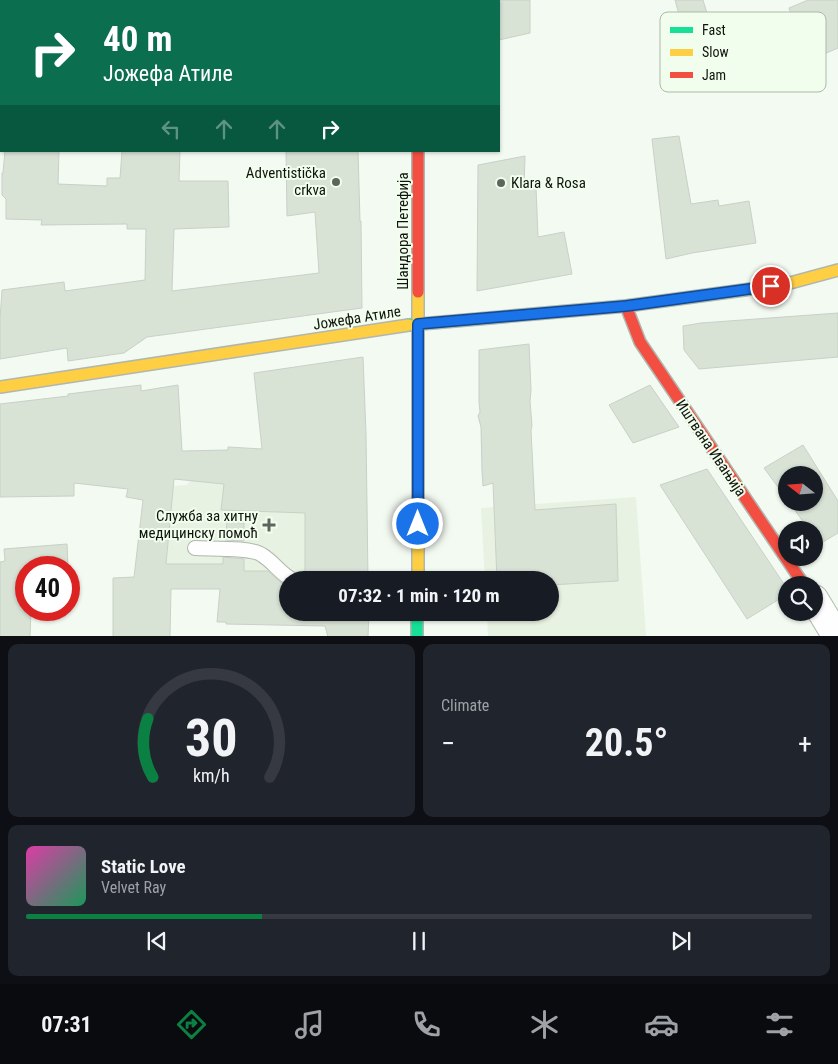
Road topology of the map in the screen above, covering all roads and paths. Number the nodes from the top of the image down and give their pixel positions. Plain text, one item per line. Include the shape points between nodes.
1 (418, 152) edge
2 (838, 270) edge
3 (626, 306) junction
4 (418, 324) junction
5 (0, 387) edge
6 (195, 548) dead end
7 (280, 571) edge
8 (418, 571) edge
9 (798, 576) edge
10 (823, 613) edge
11 (417, 621) edge
12 (417, 636) edge
13 (837, 636) edge

1 - 4 street, Шандора Петефија
2 - 3 street, Јожефа Атиле via 790,284
3 - 4 street, Јожефа Атиле
3 - 9 street, Иштвана Ивањија via 640,342
4 - 5 street, Јожефа Атиле
4 - 8 street, Шандора Петефија
6 - 7 lane via 253,550
10 - 13 street
11 - 12 street

